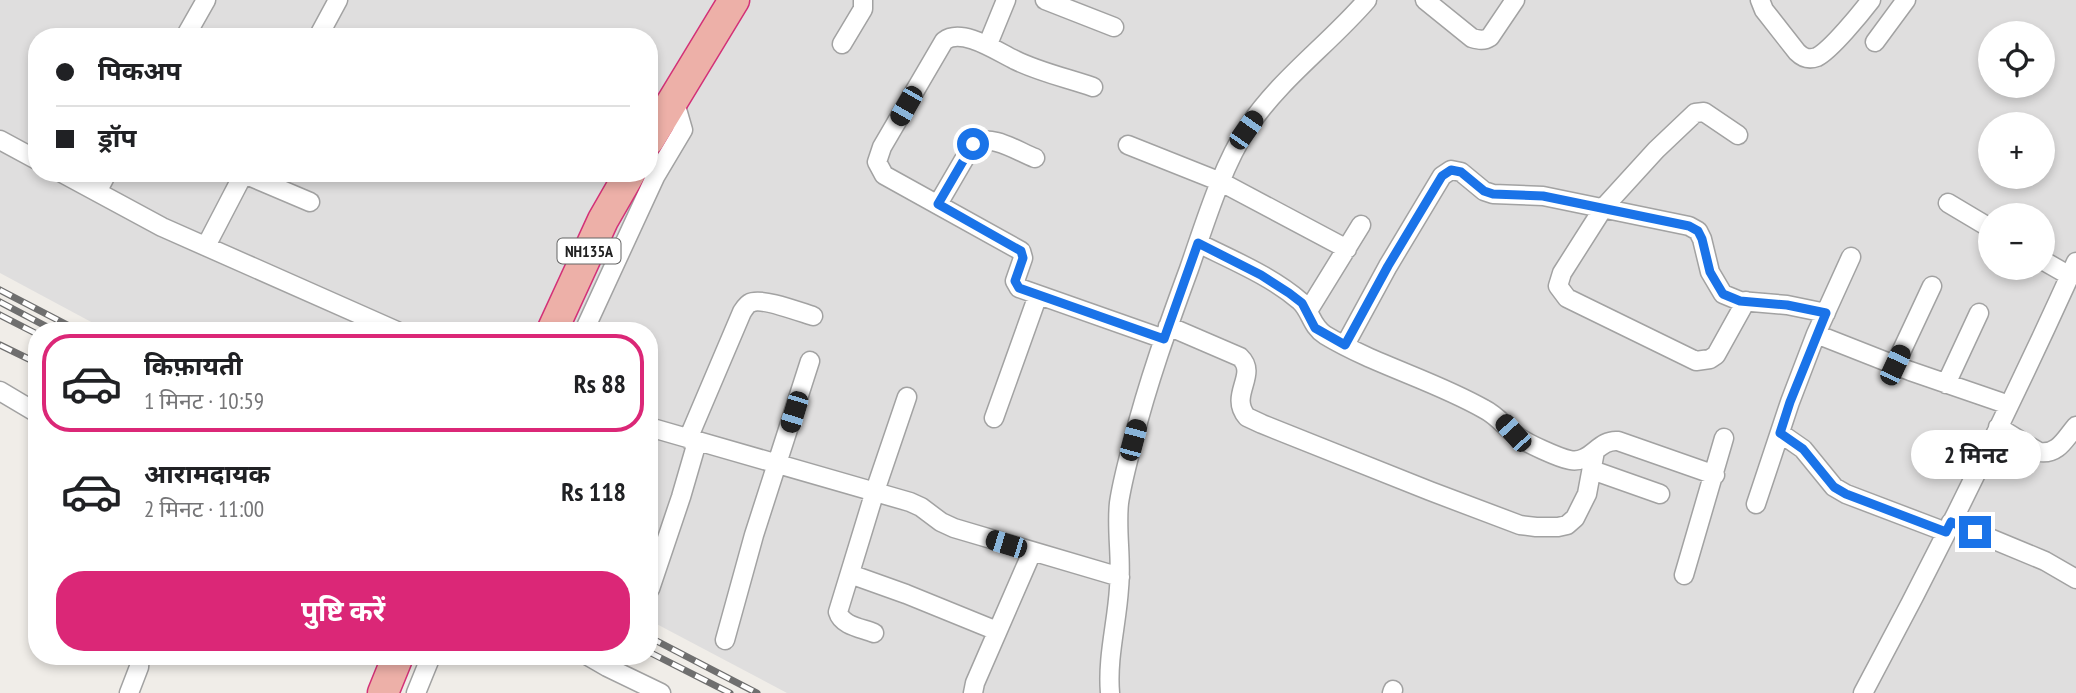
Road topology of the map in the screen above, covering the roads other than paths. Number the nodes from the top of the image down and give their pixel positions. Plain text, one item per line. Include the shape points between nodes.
1 (206, 0) edge
2 (338, 0) edge
3 (734, 0) edge
4 (863, 0) edge
5 (1006, 0) edge
6 (1045, 0) edge
7 (1367, 0) edge
8 (1425, 0) edge
9 (1515, 0) edge
10 (1760, 0) edge
11 (1871, 0) edge
12 (1906, 0) edge
13 (1114, 27) dead end
14 (190, 28) edge
15 (323, 28) edge
16 (1875, 42) dead end
17 (842, 44) dead end
18 (988, 44) junction
19 (1093, 87) dead end
20 (674, 99) junction
21 (658, 124) edge
22 (1738, 135) dead end
23 (0, 140) edge
24 (1128, 145) dead end
25 (28, 155) edge
26 (1035, 158) dead end
27 (658, 172) edge
28 (79, 182) edge
29 (102, 182) edge
30 (240, 182) edge
31 (263, 182) edge
32 (625, 182) edge
33 (653, 182) edge
34 (1222, 182) junction
35 (97, 192) junction
36 (310, 202) dead end
37 (1948, 203) dead end
38 (938, 204) junction
39 (1604, 207) junction
40 (1978, 221) edge
41 (1361, 225) dead end
42 (1198, 243) junction
43 (206, 246) junction
44 (1347, 249) junction
45 (1851, 257) dead end
46 (2055, 267) edge
47 (2072, 276) edge
48 (1931, 286) dead end
49 (1038, 296) junction
50 (1746, 301) junction
51 (1308, 311) junction
52 (1826, 313) junction
53 (1979, 313) dead end
54 (813, 316) dead end
55 (377, 322) edge
56 (556, 322) edge
57 (588, 322) edge
58 (1166, 332) junction
59 (1816, 334) junction
60 (1345, 345) junction
61 (810, 361) dead end
62 (1895, 365) junction
63 (1946, 384) junction
64 (0, 391) edge
65 (907, 397) dead end
66 (2010, 405) junction
67 (28, 407) edge
68 (994, 418) dead end
69 (2076, 426) edge
70 (1998, 427) junction
71 (658, 430) edge
72 (1780, 433) junction
73 (1724, 438) dead end
74 (693, 440) junction
75 (1595, 451) junction
76 (778, 464) junction
77 (1592, 470) junction
78 (1715, 475) junction
79 (875, 491) junction
80 (1660, 494) dead end
81 (1756, 504) dead end
82 (1949, 527) junction
83 (1032, 552) junction
84 (658, 565) edge
85 (850, 574) junction
86 (1684, 575) dead end
87 (1120, 577) junction
88 (2075, 577) edge
89 (997, 631) junction
90 (874, 633) dead end
91 (724, 640) dead end
92 (139, 665) edge
93 (394, 665) edge
94 (427, 665) edge
95 (607, 665) edge
96 (129, 693) edge
97 (383, 693) edge
98 (416, 693) edge
99 (661, 693) edge
100 (973, 693) edge
101 (1110, 693) edge
102 (1863, 693) edge

1 - 14 street
2 - 15 street
3 - 20 highway
4 - 17 street via 863,9
5 - 18 street
6 - 13 street
7 - 34 street via 1268,99 1246,130
8 - 9 street via 1479,40 1490,37
10 - 11 street via 1797,52 1809,58 1824,52
12 - 16 street
18 - 19 street via 1015,60
18 - 38 street via 953,37 944,41 878,154 884,175
20 - 21 highway
20 - 27 street via 683,130
22 - 39 street via 1704,112 1695,113
23 - 25 street
24 - 34 street
26 - 38 street via 991,140 979,141
28 - 35 street
29 - 35 street
30 - 43 street
31 - 36 street
32 - 56 highway, NH135A
33 - 57 street
34 - 42 street
34 - 44 street
35 - 43 street
37 - 40 street
38 - 49 street via 1021,251 1016,285
39 - 50 street via 1698,231 1717,286 1723,294
39 - 50 street via 1562,273 1558,286 1567,298 1703,361 1716,355
39 - 60 street via 1493,194 1461,172 1445,173
41 - 44 street
42 - 51 street via 1261,275
42 - 58 street
43 - 55 street
44 - 51 street
45 - 52 street
46 - 47 street
47 - 66 street
48 - 62 street
49 - 58 street
49 - 68 street
50 - 52 street
51 - 60 street via 1315,328
52 - 59 street
53 - 63 street
54 - 74 street via 762,302 748,304
58 - 77 street via 1244,361 1240,404 1247,416 1520,525 1567,525 1580,511
58 - 87 street via 1122,482
59 - 62 street
59 - 72 street
60 - 75 street via 1483,408 1526,442 1570,460
61 - 76 street
62 - 63 street
63 - 66 street
64 - 67 street
65 - 79 street
66 - 70 street
69 - 70 street via 2051,453 2039,452
70 - 82 street
71 - 74 street
72 - 81 street
72 - 82 street via 1803,449 1834,487 1846,494
73 - 78 street
74 - 76 street
74 - 84 street via 681,497
75 - 77 street
75 - 78 street via 1606,442 1618,441
76 - 79 street
76 - 91 street
77 - 80 street
78 - 86 street
79 - 83 street via 922,507 954,528
79 - 85 street
82 - 88 street via 2045,561
82 - 102 street
83 - 87 street
83 - 89 street
85 - 89 street
85 - 90 street via 840,618
87 - 101 street via 1109,661
89 - 100 street
92 - 96 street
93 - 97 highway
94 - 98 street
95 - 99 street

